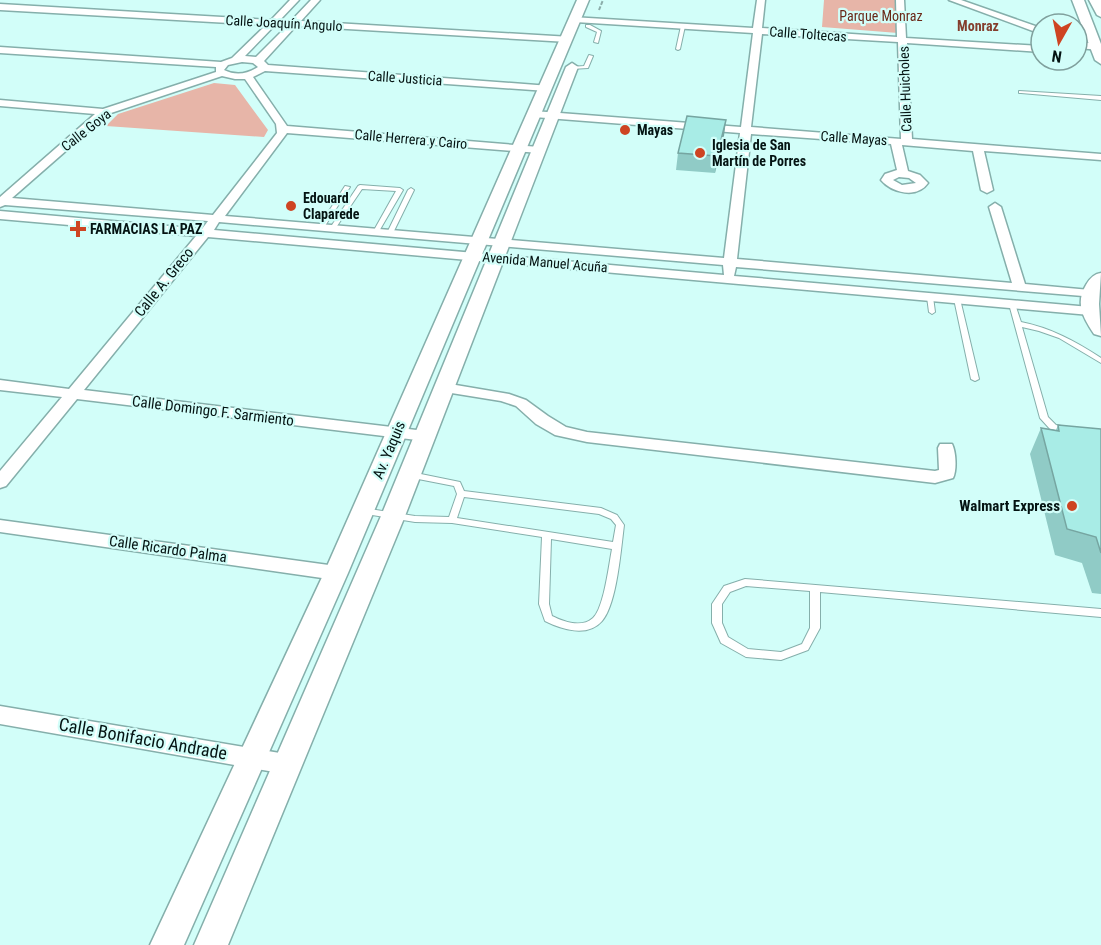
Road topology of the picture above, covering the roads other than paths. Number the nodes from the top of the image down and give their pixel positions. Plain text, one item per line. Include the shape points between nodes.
1 (295, 0) edge
2 (316, 0) edge
3 (761, 0) edge
4 (900, 0) edge
5 (953, 0) edge
6 (974, 0) edge
7 (1078, 0) edge
8 (1095, 0) edge
9 (0, 7) edge
10 (1101, 13) edge
11 (1029, 19) edge
12 (274, 22) junction
13 (294, 23) junction
14 (683, 26) junction
15 (1029, 27) edge
16 (582, 28) edge
17 (758, 28) junction
18 (903, 37) junction
19 (596, 42) dead end
20 (1029, 42) edge
21 (1029, 48) edge
22 (678, 49) dead end
23 (0, 50) edge
24 (1099, 52) edge
25 (591, 56) dead end
26 (236, 60) junction
27 (260, 64) junction
28 (222, 69) junction
29 (247, 75) junction
30 (1021, 92) dead end
31 (1101, 98) edge
32 (0, 103) edge
33 (546, 106) junction
34 (104, 112) junction
35 (747, 126) junction
36 (283, 129) junction
37 (903, 139) junction
38 (978, 148) junction
39 (529, 149) junction
40 (1101, 149) edge
41 (1101, 157) edge
42 (903, 174) dead end
43 (347, 187) dead end
44 (411, 190) dead end
45 (987, 190) dead end
46 (1, 202) edge
47 (995, 207) dead end
48 (0, 215) edge
49 (215, 219) junction
50 (327, 228) junction
51 (205, 232) junction
52 (376, 232) junction
53 (390, 233) junction
54 (488, 249) junction
55 (730, 262) junction
56 (728, 278) junction
57 (1101, 278) edge
58 (1020, 288) junction
59 (930, 297) junction
60 (957, 299) junction
61 (1090, 303) junction
62 (1012, 304) junction
63 (932, 312) dead end
64 (1018, 324) junction
65 (1101, 330) edge
66 (1101, 361) edge
67 (975, 379) dead end
68 (0, 385) edge
69 (444, 388) junction
70 (72, 394) junction
71 (1082, 432) edge
72 (397, 433) junction
73 (425, 436) junction
74 (946, 448) dead end
75 (409, 475) junction
76 (0, 482) edge
77 (461, 494) junction
78 (363, 511) junction
79 (393, 516) junction
80 (452, 520) junction
81 (0, 526) edge
82 (547, 534) junction
83 (616, 546) junction
84 (336, 573) junction
85 (815, 588) junction
86 (1101, 613) edge
87 (0, 715) edge
88 (250, 758) junction
89 (286, 764) junction
90 (167, 945) edge
91 (211, 945) edge

1 - 12 street
2 - 13 street
3 - 17 street
4 - 18 street, Calle Huicholes
5 - 15 street
6 - 11 street
7 - 24 street
8 - 10 street
9 - 12 street, Calle Joaquín Angulo
12 - 13 street, Calle Joaquín Angulo
12 - 26 street
13 - 16 street, Calle Joaquín Angulo
13 - 27 street
14 - 16 street, Calle Toltecas
14 - 17 street, Calle Toltecas
14 - 22 lane
16 - 17 street, Calle Toltecas
16 - 19 lane via 599,31
16 - 25 lane via 586,67
16 - 33 street, Av. Yaquis
16 - 33 street, Av. Yaquis
17 - 18 street, Calle Toltecas
17 - 35 street
18 - 20 street, Calle Toltecas
18 - 21 street, Calle Toltecas
18 - 37 street, Calle Huicholes
23 - 28 street
26 - 27 street, Calle Justicia
26 - 28 street, Calle Goya
27 - 29 street
27 - 33 street, Calle Justicia
28 - 29 street via 232,76
28 - 34 street, Calle Goya
29 - 36 street
30 - 31 lane
32 - 34 street
33 - 35 street, Calle Mayas
33 - 39 street, Av. Yaquis
34 - 46 street, Calle Goya
35 - 37 street, Calle Mayas
35 - 55 street
36 - 39 street, Calle Herrera y Cairo
36 - 49 street, Calle A. Greco
37 - 38 street, Calle Mayas
37 - 40 street, Calle Mayas
37 - 42 street, Calle Huicholes
38 - 41 street, Calle Mayas
38 - 45 street
39 - 54 street, Av. Yaquis
39 - 54 street, Av. Yaquis via 525,184
43 - 50 lane
44 - 53 lane
46 - 49 street, Avenida Manuel Acuña
47 - 58 street
48 - 51 street, Avenida Manuel Acuña
49 - 50 street, Avenida Manuel Acuña
49 - 51 street, Calle A. Greco
50 - 52 street, Avenida Manuel Acuña
50 - 52 lane via 360,187 400,190
51 - 54 street, Avenida Manuel Acuña
51 - 70 street, Calle A. Greco
52 - 53 street, Avenida Manuel Acuña
53 - 54 street, Avenida Manuel Acuña
54 - 55 street, Avenida Manuel Acuña
54 - 56 street, Avenida Manuel Acuña
54 - 69 street, Av. Yaquis
54 - 72 street, Av. Yaquis
55 - 56 street
55 - 58 street, Avenida Manuel Acuña
56 - 59 street, Avenida Manuel Acuña
57 - 61 street
58 - 61 street, Avenida Manuel Acuña
59 - 60 street, Avenida Manuel Acuña
59 - 63 lane
60 - 62 street, Avenida Manuel Acuña
60 - 67 lane
61 - 62 street, Avenida Manuel Acuña
61 - 65 street
62 - 64 lane
64 - 66 lane via 1063,335
64 - 71 lane via 1044,418 1053,427
68 - 70 street, Calle Domingo F. Sarmiento
69 - 73 street, Av. Yaquis
69 - 74 street via 504,397 521,403 561,431 587,437 935,477 947,474
70 - 72 street, Calle Domingo F. Sarmiento
70 - 76 street, Calle A. Greco
72 - 73 street, Calle Domingo F. Sarmiento
72 - 78 street, Av. Yaquis
73 - 75 street, Av. Yaquis
75 - 77 lane via 458,484
75 - 79 street, Av. Yaquis
77 - 80 lane
77 - 83 lane via 601,511 620,525
78 - 79 lane
78 - 84 street, Av. Yaquis
79 - 80 lane
79 - 89 street, Av. Yaquis
80 - 82 lane
81 - 84 street, Calle Ricardo Palma
82 - 83 lane
82 - 83 lane via 544,604 548,618 561,625 581,627 598,620 605,607
84 - 88 street, Av. Yaquis
85 - 85 lane via 815,628 805,647 781,656 746,653 724,640 717,623 717,604 727,589 745,582
85 - 86 lane
87 - 88 street, Calle Bonifacio Andrade
88 - 89 street, Calle Bonifacio Andrade
88 - 90 street, Av. Yaquis
89 - 91 street, Av. Yaquis

